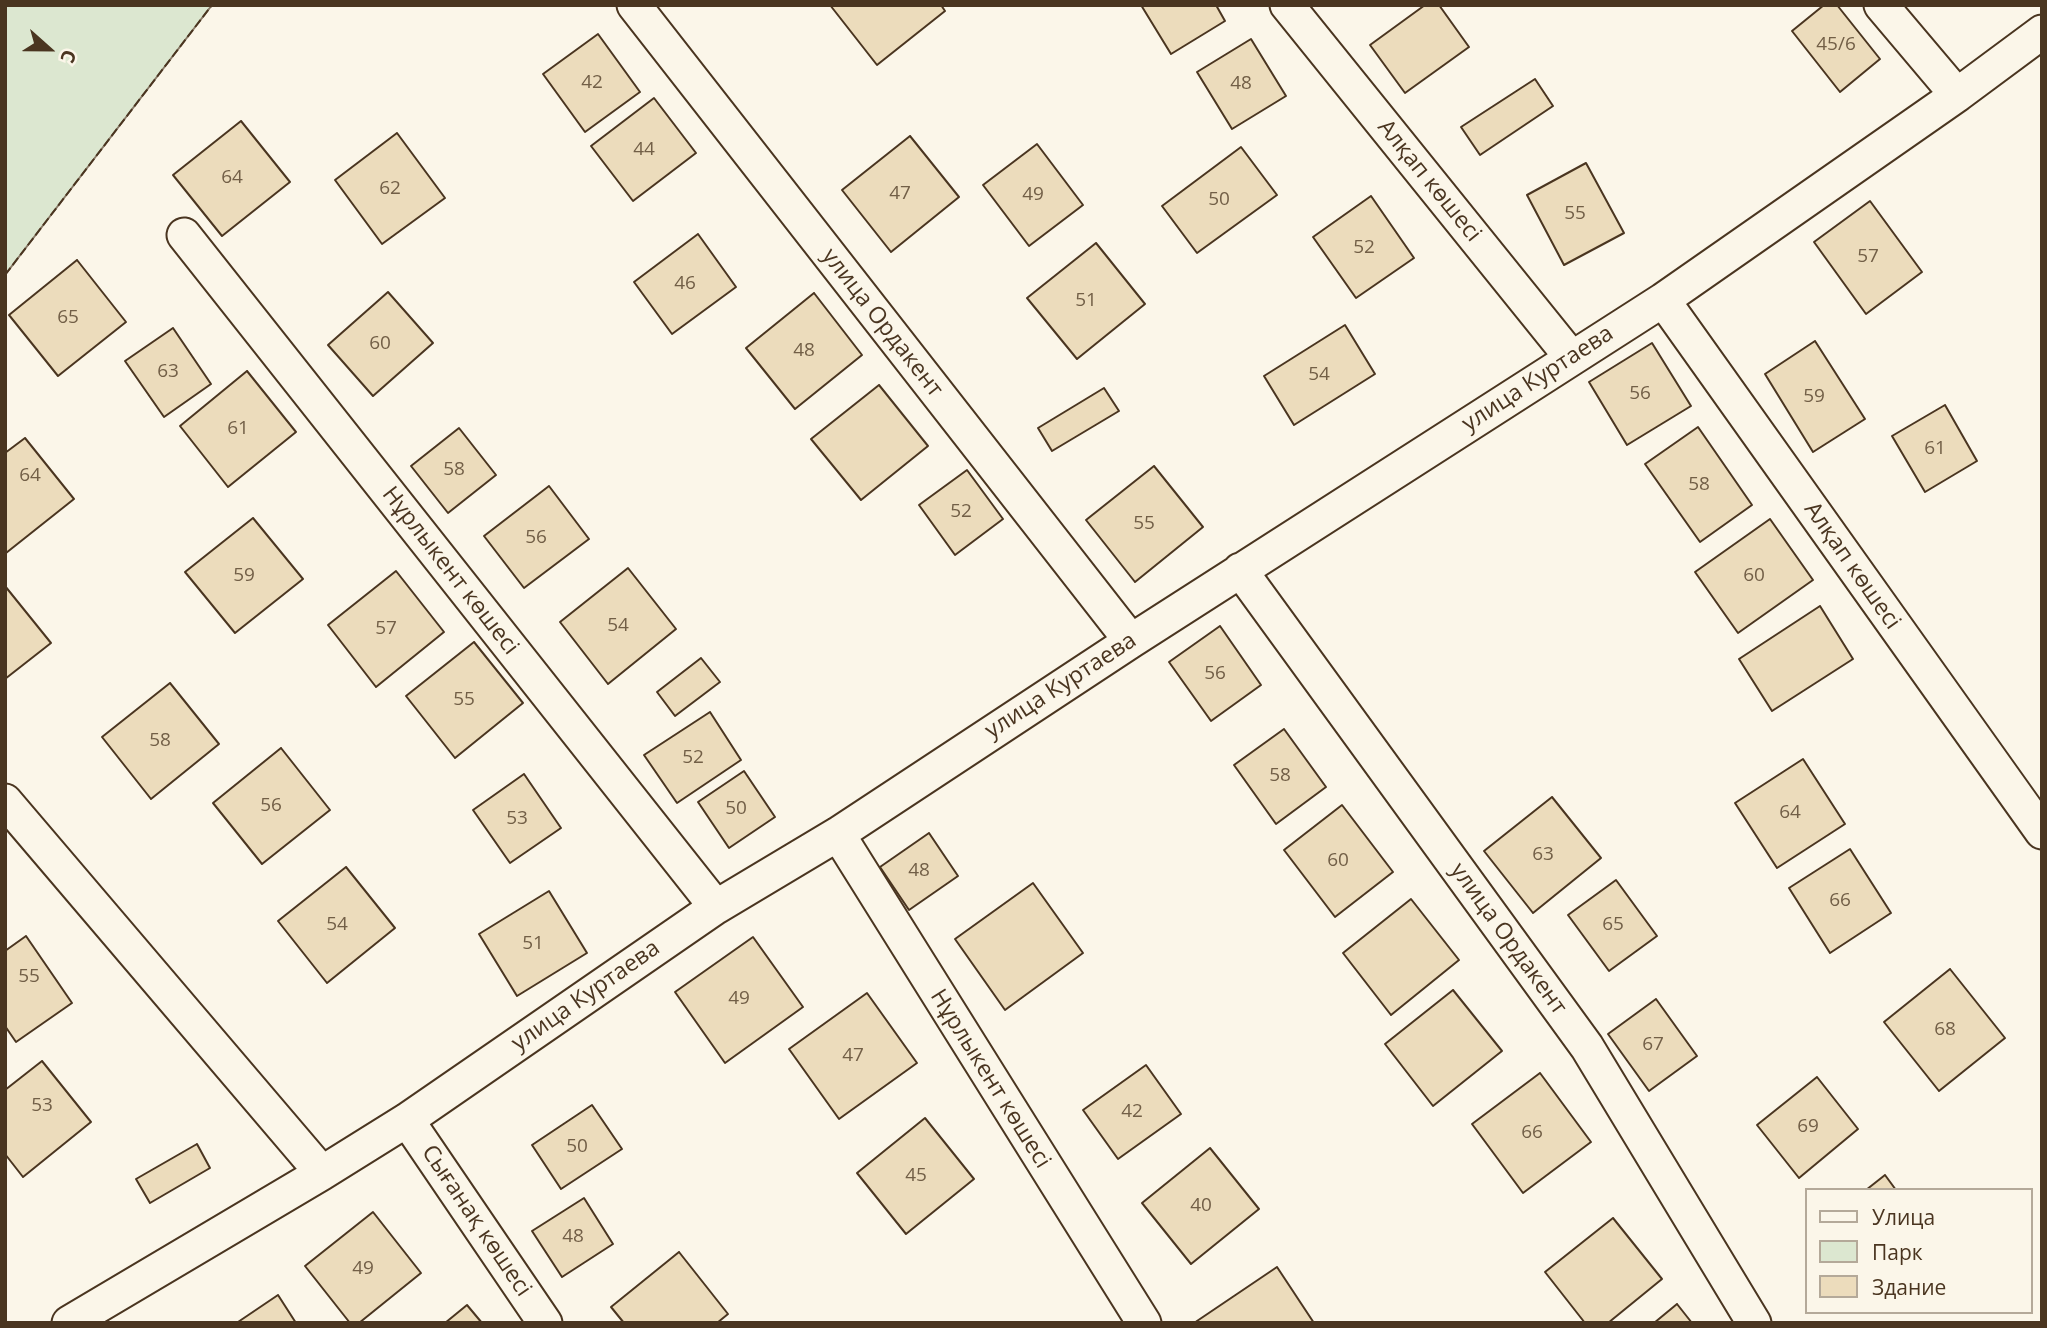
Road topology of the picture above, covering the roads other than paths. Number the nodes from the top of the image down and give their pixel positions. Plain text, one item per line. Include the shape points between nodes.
1 (634, 5) edge
2 (1287, 5) edge
3 (1881, 5) edge
4 (2042, 32) edge
5 (1957, 95) junction
6 (184, 234) dead end
7 (1663, 300) junction
8 (1571, 357) junction
9 (1240, 570) junction
10 (1131, 640) junction
11 (5, 801) edge
12 (2042, 832) edge
13 (838, 834) junction
14 (716, 907) junction
15 (407, 1120) junction
16 (322, 1173) junction
17 (69, 1323) edge
18 (545, 1323) edge
19 (1144, 1323) edge
20 (1754, 1323) edge

1 - 10 street, улица Ордакент
2 - 8 street, Алқап көшесі
3 - 5 street
4 - 5 street, улица Куртаева
5 - 7 street, улица Куртаева
6 - 14 street, Нұрлыкент көшесі
7 - 8 street, улица Куртаева
7 - 12 street, Алқап көшесі
8 - 9 street, улица Куртаева
9 - 10 street, улица Куртаева
9 - 20 street, улица Ордакент via 1587,1047
10 - 13 street, улица Куртаева
11 - 16 street
13 - 14 street, улица Куртаева
13 - 19 street, Нұрлыкент көшесі
14 - 15 street, улица Куртаева
15 - 16 street, улица Куртаева
15 - 18 street, Сығанақ көшесі
16 - 17 street, улица Куртаева

